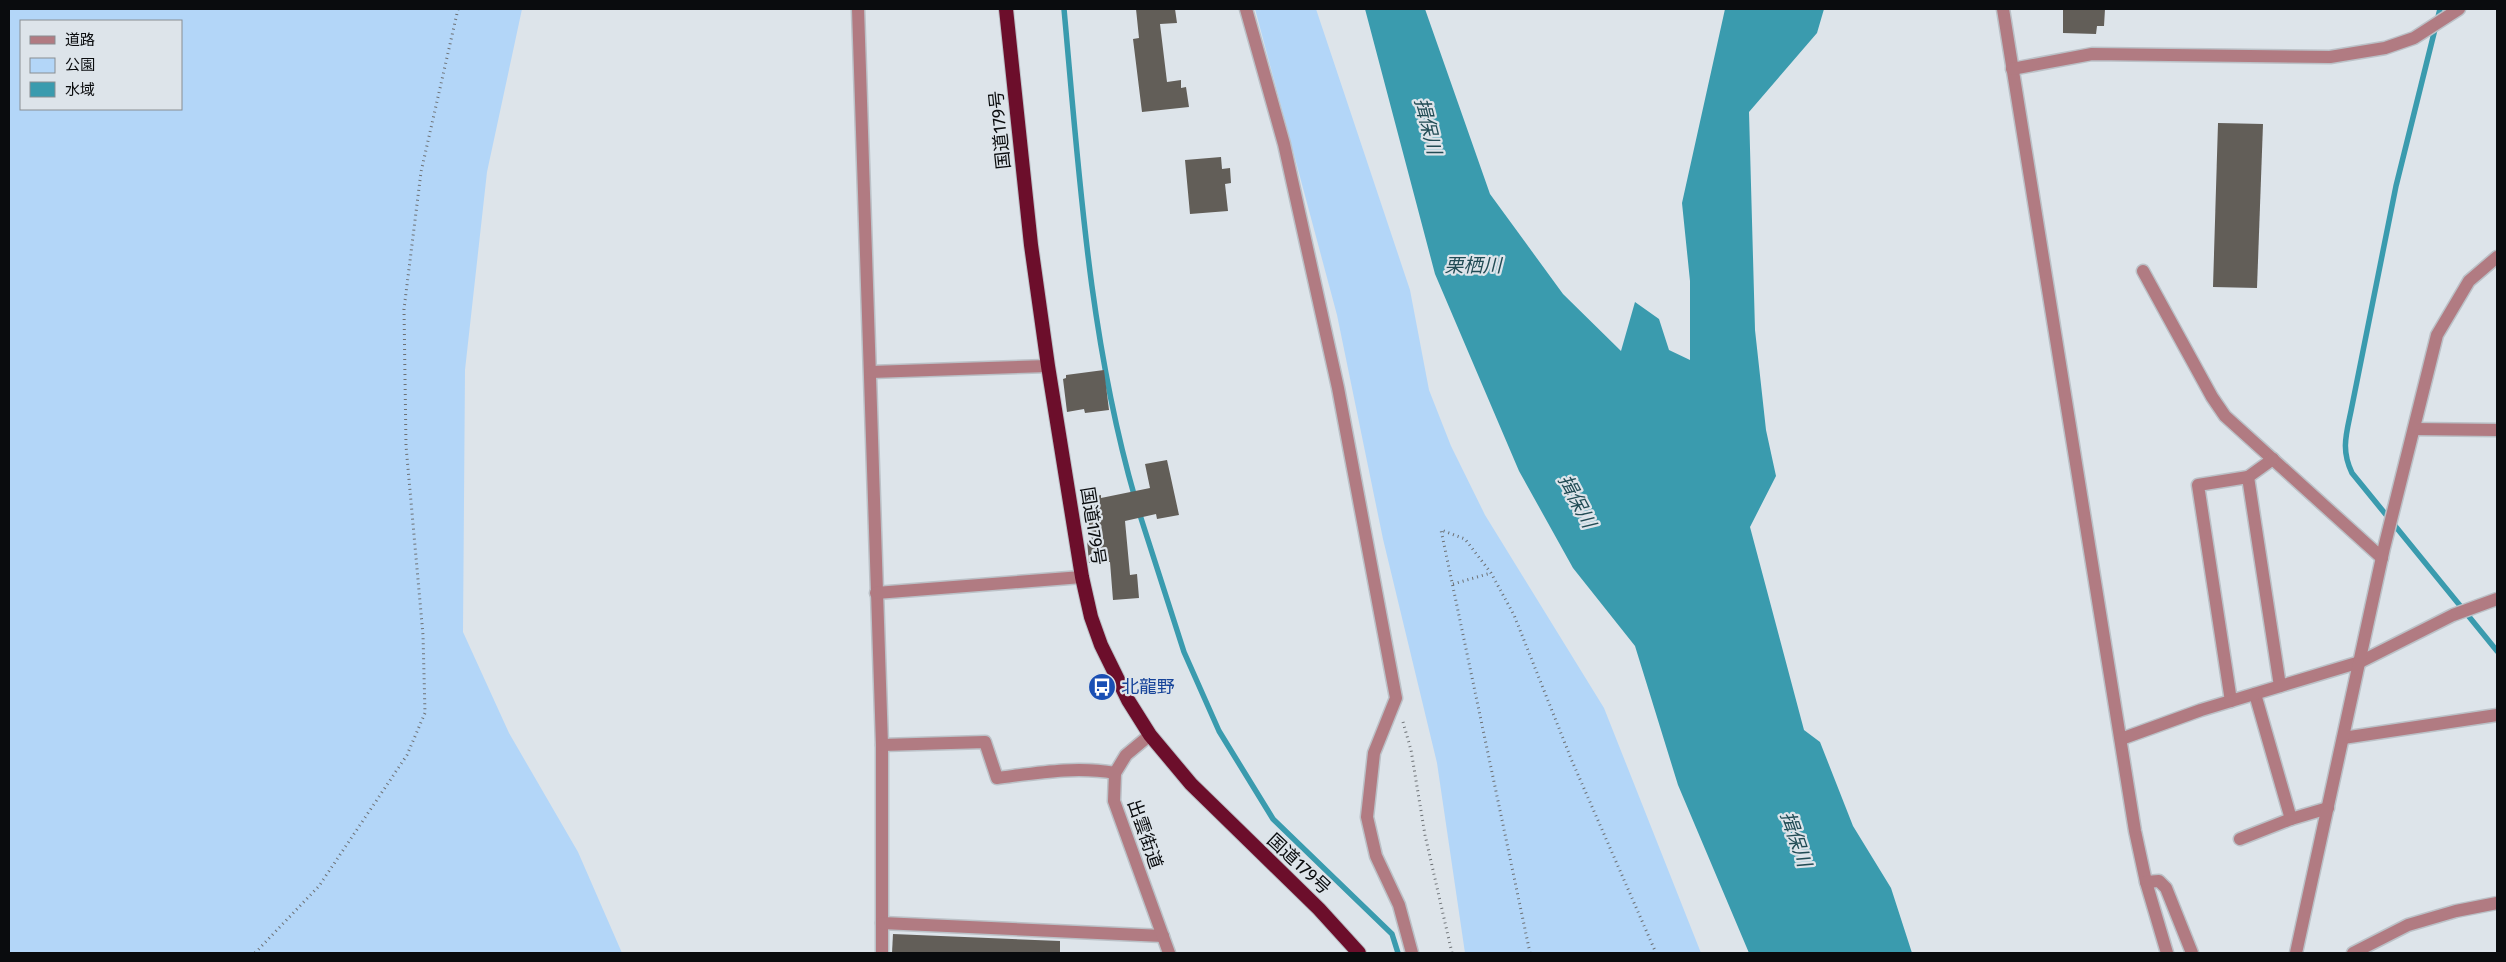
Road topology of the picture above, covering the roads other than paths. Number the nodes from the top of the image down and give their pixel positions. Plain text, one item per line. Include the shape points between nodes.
1 (858, 9) edge
2 (1006, 9) edge
3 (1246, 9) edge
4 (2003, 9) edge
5 (2459, 9) edge
6 (2012, 69) junction
7 (2497, 257) edge
8 (2143, 271) dead end
9 (1048, 366) junction
10 (871, 372) junction
11 (2414, 429) junction
12 (2497, 430) edge
13 (2273, 459) junction
14 (2248, 477) junction
15 (2382, 558) junction
16 (1082, 577) junction
17 (876, 593) junction
18 (2497, 599) edge
19 (2360, 662) junction
20 (2280, 686) junction
21 (2254, 694) junction
22 (2231, 701) junction
23 (2497, 715) edge
24 (1150, 736) junction
25 (2343, 738) junction
26 (2121, 739) junction
27 (882, 745) junction
28 (1115, 773) junction
29 (2328, 808) junction
30 (2291, 819) junction
31 (2240, 839) dead end
32 (2146, 882) junction
33 (2497, 903) edge
34 (882, 923) junction
35 (1163, 936) junction
36 (882, 953) edge
37 (1169, 953) edge
38 (1359, 953) edge
39 (1412, 953) edge
40 (2167, 953) edge
41 (2192, 953) edge
42 (2296, 953) edge
43 (2353, 953) edge

1 - 10 street
2 - 9 highway, 国道179号
3 - 39 street via 1297,200 1350,447 1396,698 1374,753 1367,817 1376,856 1399,905
4 - 6 street
5 - 6 street via 2414,38 2385,48 2330,57 2092,54
6 - 26 street
7 - 11 street via 2469,281 2437,335
8 - 13 street via 2225,416
9 - 10 street
9 - 16 highway, 国道179号
10 - 17 street
11 - 12 street
11 - 15 street
13 - 14 street
13 - 15 street
14 - 20 street
14 - 22 street via 2198,485
15 - 19 street
16 - 17 street
16 - 24 highway, 国道179号 via 1101,645
17 - 27 street
18 - 19 street via 2453,615
19 - 20 street
19 - 25 street
20 - 21 street
21 - 22 street
21 - 30 street
22 - 26 street
23 - 25 street
24 - 28 street via 1126,755
24 - 38 highway, 国道179号 via 1191,784 1320,909
25 - 29 street
26 - 32 street
27 - 28 street via 985,742 997,778 1065,770
27 - 34 street
28 - 35 street, 出雲街道 via 1114,801
29 - 30 street
29 - 42 street
30 - 31 street
32 - 40 street
32 - 41 street via 2159,881 2166,888
33 - 43 street via 2408,925
34 - 35 street
34 - 36 street
35 - 37 street, 出雲街道

